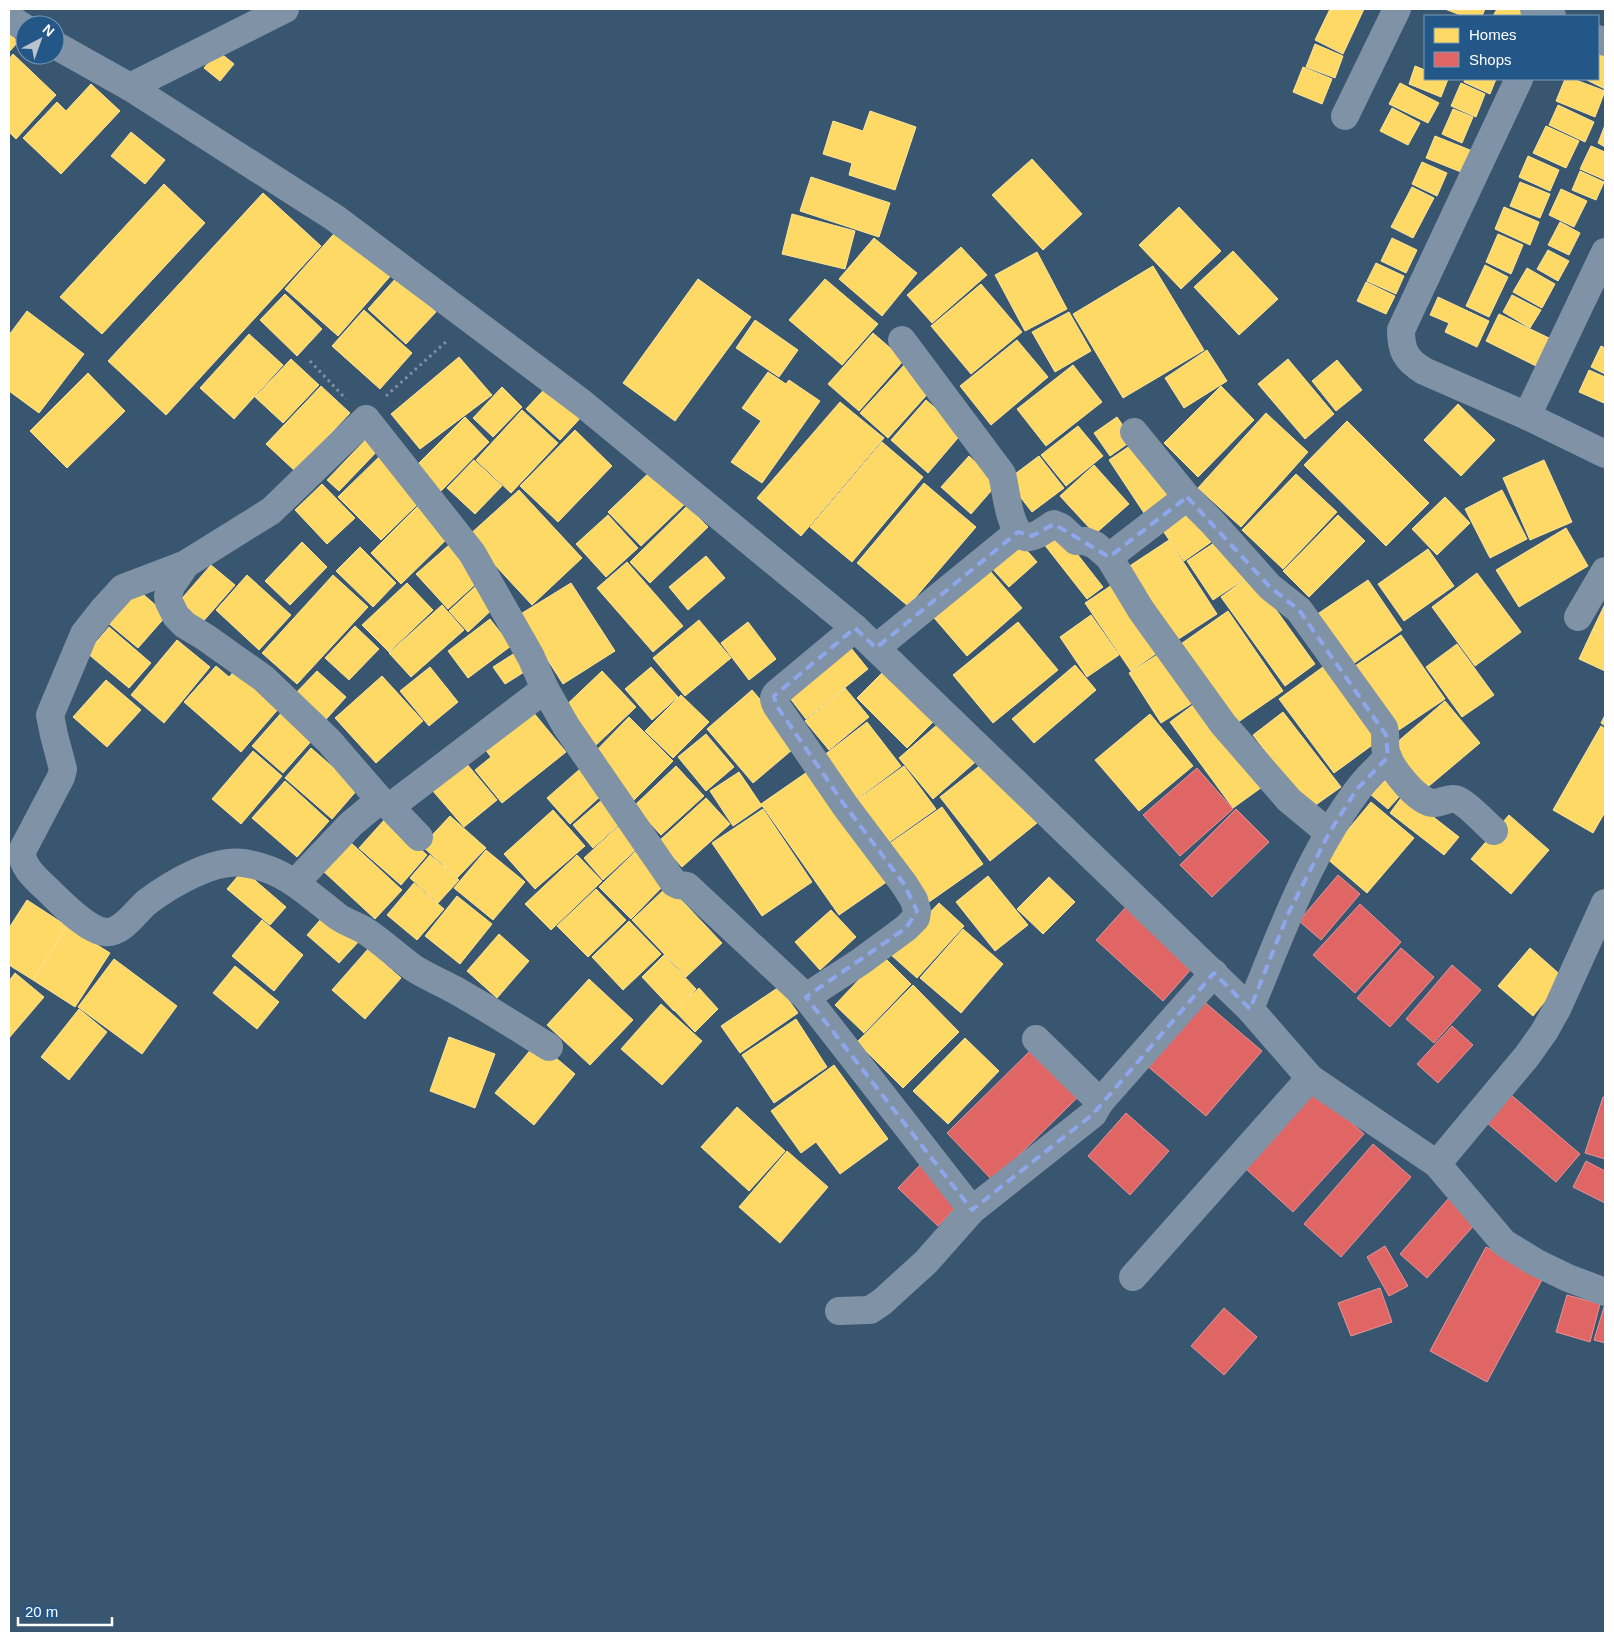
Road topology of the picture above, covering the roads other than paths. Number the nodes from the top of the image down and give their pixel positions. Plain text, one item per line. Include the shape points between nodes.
1 (285, 9) edge
2 (1397, 9) edge
3 (65, 51) edge
4 (1519, 80) edge
5 (130, 87) junction
6 (1345, 116) dead end
7 (1605, 252) edge
8 (902, 340) dead end
9 (1526, 416) junction
10 (1134, 432) dead end
11 (1605, 454) edge
12 (1187, 497) junction
13 (1018, 532) junction
14 (1109, 557) junction
15 (186, 564) junction
16 (1605, 571) edge
17 (1578, 617) dead end
18 (855, 628) junction
19 (876, 648) junction
20 (545, 689) junction
21 (1388, 757) junction
22 (385, 804) junction
23 (1494, 831) dead end
24 (1329, 833) junction
25 (419, 837) dead end
26 (296, 882) junction
27 (1605, 903) edge
28 (1214, 973) junction
29 (806, 996) junction
30 (1250, 1009) junction
31 (1036, 1039) dead end
32 (549, 1046) dead end
33 (1310, 1078) junction
34 (1100, 1102) junction
35 (1437, 1164) junction
36 (972, 1210) junction
37 (1133, 1277) dead end
38 (1605, 1292) edge
39 (839, 1311) dead end

1 - 5 street
2 - 6 street
3 - 5 street
4 - 9 street via 1401,330 1401,342 1412,364
5 - 18 street via 335,218 582,403
7 - 9 street
8 - 13 street via 1002,474 1009,512
9 - 11 street
10 - 12 street
12 - 14 street
12 - 21 street via 1270,587 1299,610 1384,728
13 - 14 street via 1025,537 1032,536 1054,524 1076,541 1095,545
13 - 19 street
14 - 24 street via 1147,618 1223,724 1289,800
15 - 20 street via 271,511 366,419 472,553 531,657
15 - 22 street via 169,593 169,602 176,616 263,678 330,741
15 - 26 street via 123,588 84,634 50,715 63,769 61,777 22,856 30,872 53,895 87,925 105,932 115,931 171,885 226,863 244,863 268,869
16 - 17 street
18 - 19 street
18 - 29 street via 777,692 774,700 846,807 904,884 914,900 916,918 860,962
19 - 28 street
20 - 22 street
20 - 29 street via 566,726 674,883 689,888
21 - 23 street via 1393,768 1426,801 1459,801
21 - 24 street via 1357,789
22 - 25 street
22 - 26 street via 351,824
24 - 30 street via 1288,914
26 - 32 street via 339,917 363,929 413,968
27 - 35 street via 1544,1032
28 - 30 street
28 - 34 street
29 - 36 street
30 - 33 street
31 - 34 street
33 - 35 street
33 - 37 street
34 - 36 street via 1094,1114
35 - 38 street via 1504,1243 1535,1262
36 - 39 street via 926,1262 878,1306 870,1310

